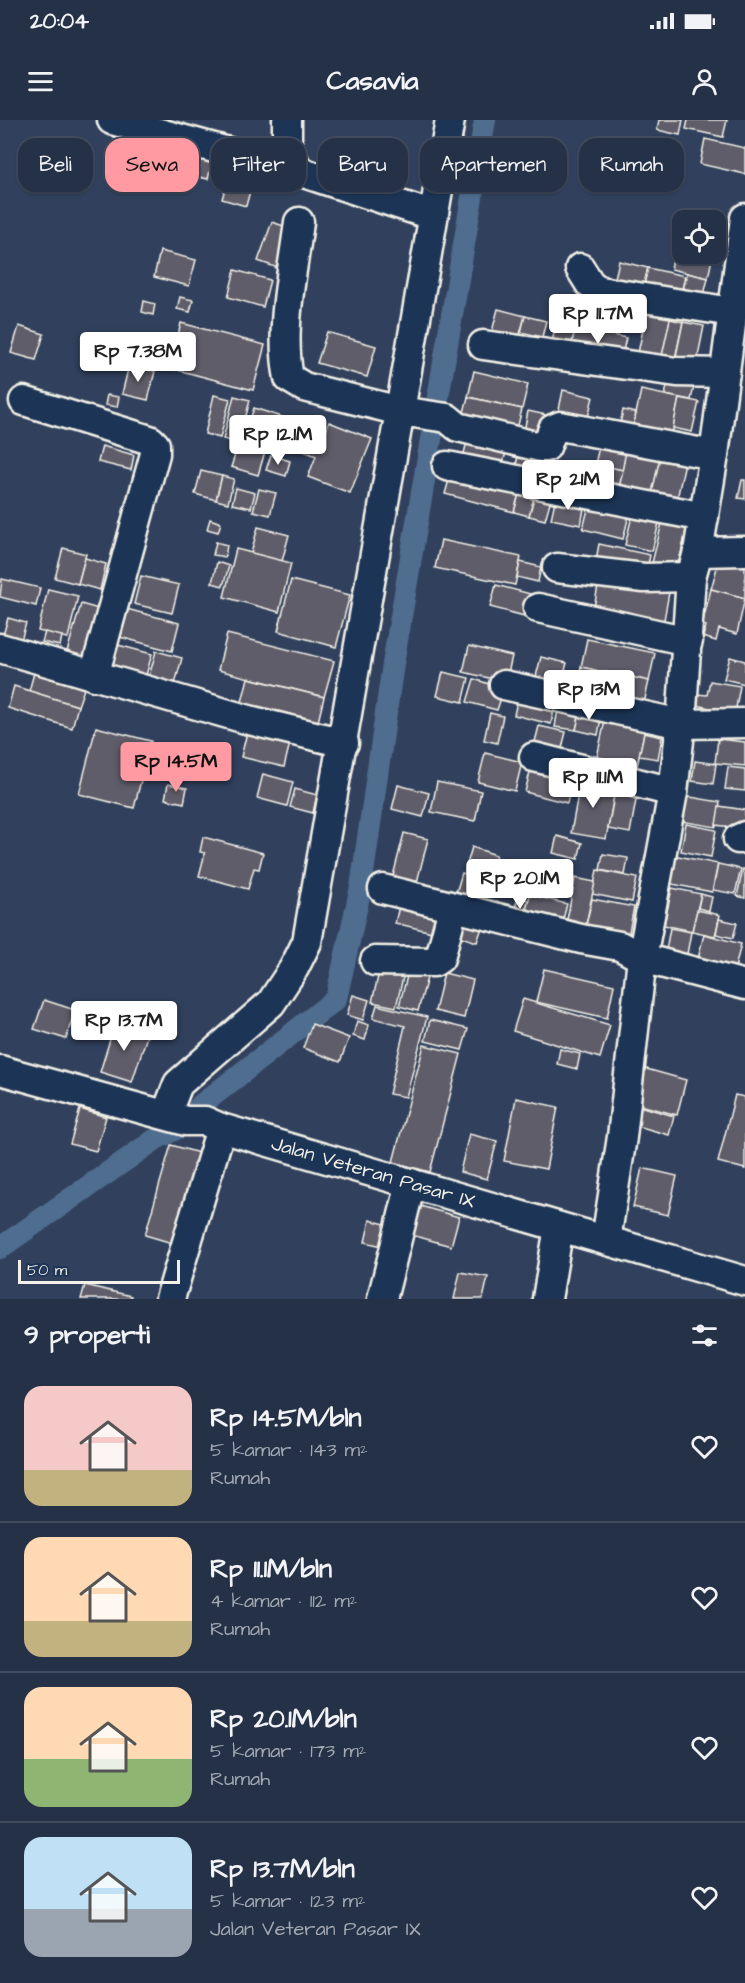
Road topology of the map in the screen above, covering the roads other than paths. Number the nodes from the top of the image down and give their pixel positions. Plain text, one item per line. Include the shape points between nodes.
1 (112, 120) edge
2 (286, 120) edge
3 (450, 120) edge
4 (287, 138) edge
5 (211, 147) edge
6 (306, 174) edge
7 (431, 215) junction
8 (745, 218) edge
9 (299, 222) dead end
10 (580, 268) dead end
11 (732, 312) junction
12 (483, 345) dead end
13 (725, 373) junction
14 (24, 401) dead end
15 (405, 412) junction
16 (714, 455) junction
17 (447, 465) dead end
18 (704, 517) junction
19 (745, 551) edge
20 (694, 565) junction
21 (556, 568) dead end
22 (538, 608) dead end
23 (688, 641) junction
24 (0, 648) edge
25 (94, 676) junction
26 (504, 685) dead end
27 (745, 723) edge
28 (681, 724) junction
29 (344, 743) junction
30 (534, 757) dead end
31 (673, 792) junction
32 (383, 889) dead end
33 (453, 908) junction
34 (642, 957) junction
35 (375, 961) dead end
36 (745, 985) edge
37 (0, 1070) edge
38 (194, 1121) junction
39 (411, 1183) junction
40 (559, 1227) junction
41 (606, 1240) junction
42 (745, 1281) edge
43 (170, 1299) edge
44 (382, 1299) edge
45 (547, 1299) edge

1 - 5 street
2 - 4 street
3 - 7 street
6 - 7 street
7 - 15 street
8 - 11 street
9 - 15 street via 288,319 289,378 304,387
10 - 11 street via 600,291
11 - 13 street
12 - 13 street via 677,372
13 - 16 street
14 - 25 street via 150,440 155,445
15 - 16 street via 447,418 458,427 540,447 546,447 555,427 567,426
15 - 29 street
16 - 18 street
17 - 18 street
18 - 20 street
19 - 20 street
20 - 21 street via 634,578
20 - 23 street
22 - 23 street
23 - 28 street
24 - 25 street
25 - 29 street
26 - 28 street
27 - 28 street
28 - 31 street
29 - 38 street via 307,942 271,1003 178,1084
30 - 31 street
31 - 34 street
32 - 33 street
33 - 34 street via 620,946
33 - 35 street via 440,958 434,962
34 - 36 street
34 - 41 street
37 - 38 street, Jalan Veteran Pasar IX
38 - 39 street, Jalan Veteran Pasar IX
38 - 43 street
39 - 40 street, Jalan Veteran Pasar IX
39 - 44 street
40 - 41 street, Jalan Veteran Pasar IX
40 - 45 street
41 - 42 street, Jalan Veteran Pasar IX

